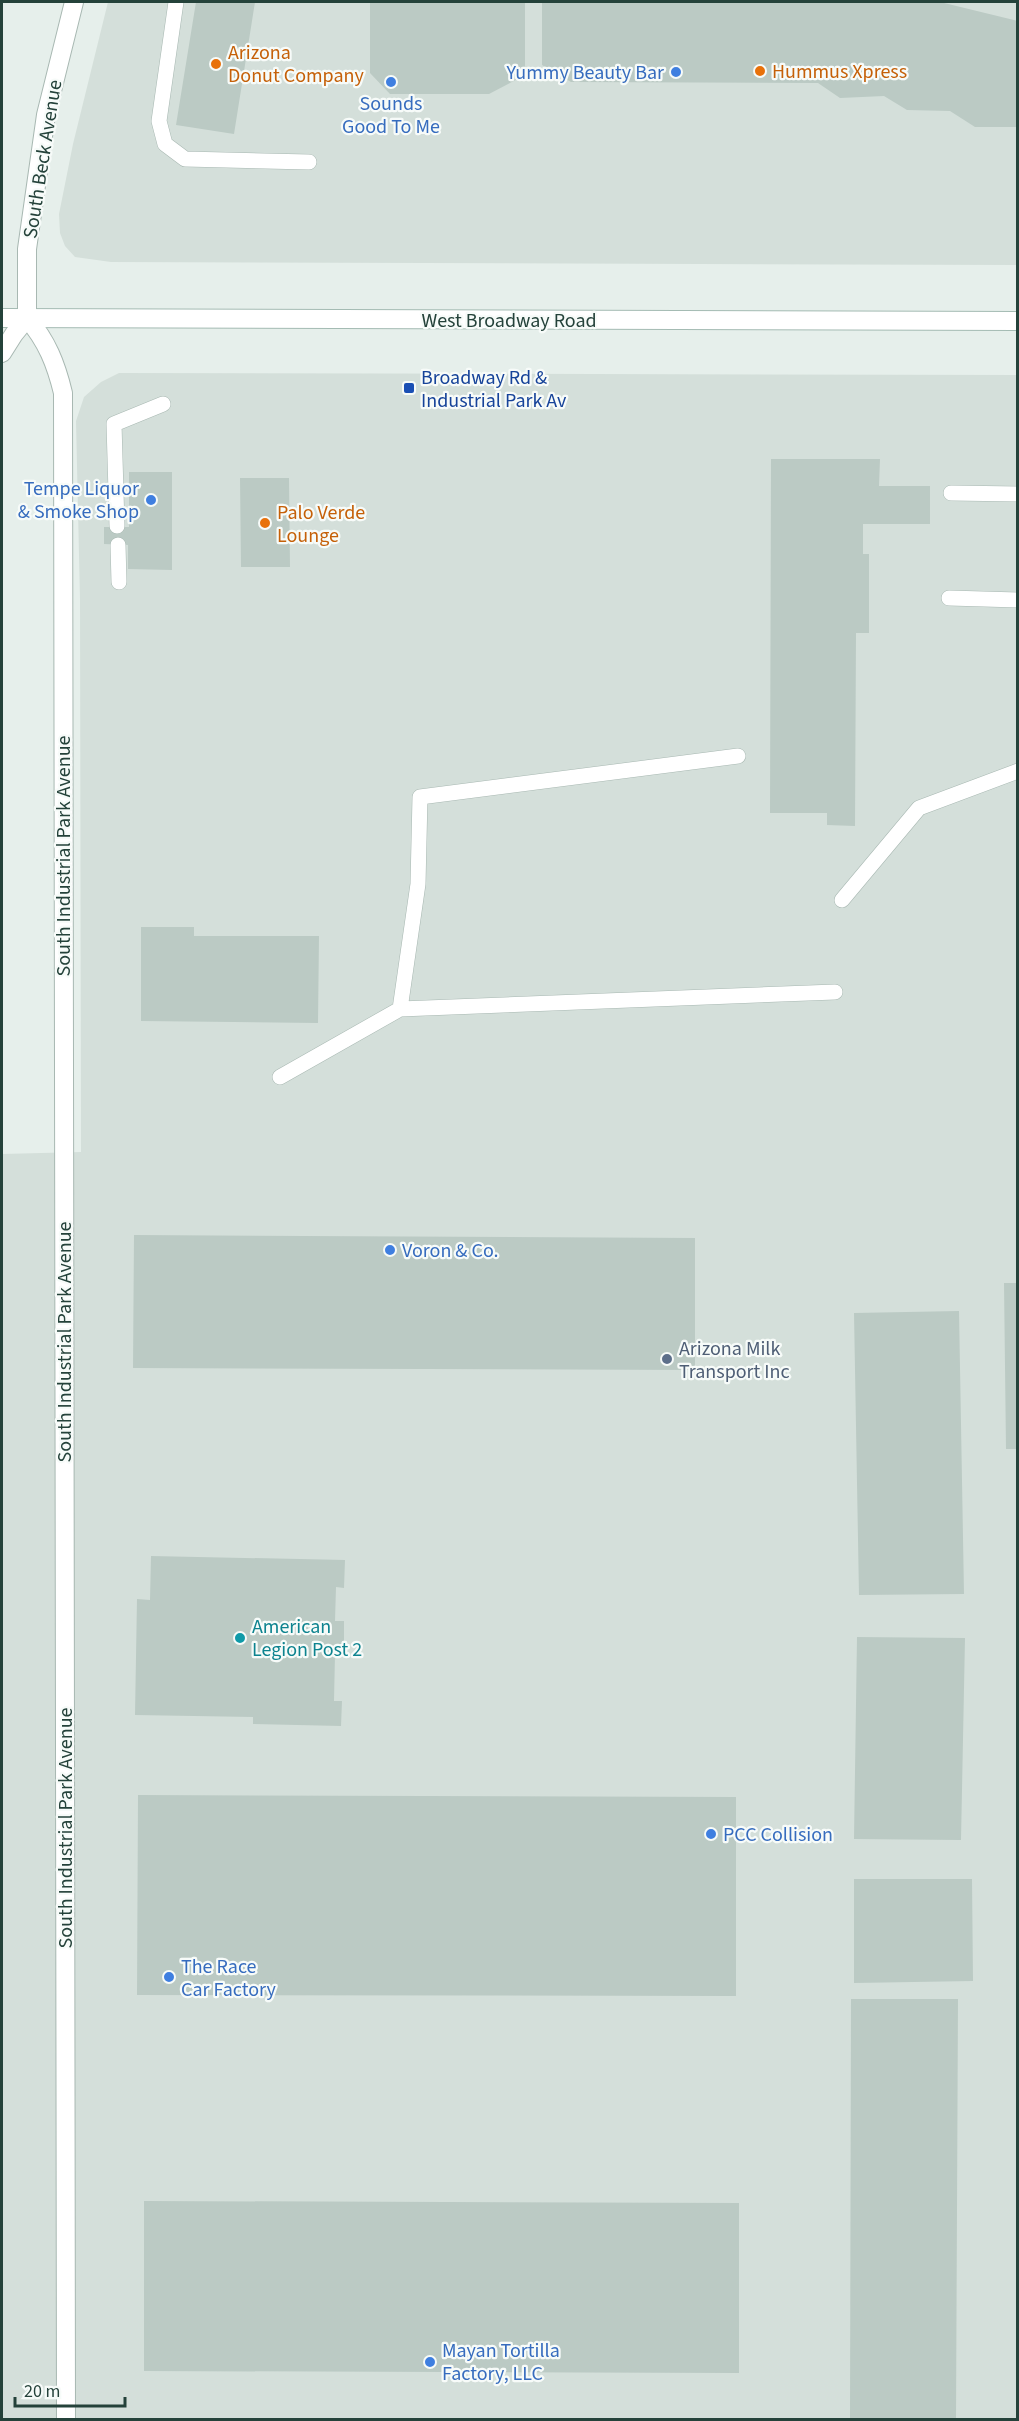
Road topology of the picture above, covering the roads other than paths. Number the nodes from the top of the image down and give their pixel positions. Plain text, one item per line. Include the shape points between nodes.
1 (74, 2) edge
2 (176, 2) edge
3 (309, 162) dead end
4 (2, 318) edge
5 (27, 318) junction
6 (1017, 321) edge
7 (2, 353) edge
8 (164, 404) dead end
9 (951, 493) dead end
10 (1017, 494) edge
11 (117, 526) dead end
12 (118, 544) dead end
13 (119, 582) dead end
14 (949, 598) dead end
15 (1017, 600) edge
16 (738, 756) dead end
17 (1017, 771) edge
18 (842, 900) dead end
19 (835, 992) dead end
20 (400, 1009) junction
21 (280, 1077) dead end
22 (66, 2420) edge

1 - 5 street, South Beck Avenue via 46,115 27,249
2 - 3 lane via 159,121 165,144 185,159
4 - 5 street, West Broadway Road
5 - 6 street, West Broadway Road
5 - 7 street
5 - 22 street, South Industrial Park Avenue via 51,353 63,393
8 - 11 lane via 114,424
9 - 10 lane
12 - 13 lane
14 - 15 lane
16 - 20 lane via 420,797 418,884
17 - 18 lane via 919,808
19 - 20 lane
20 - 21 lane

